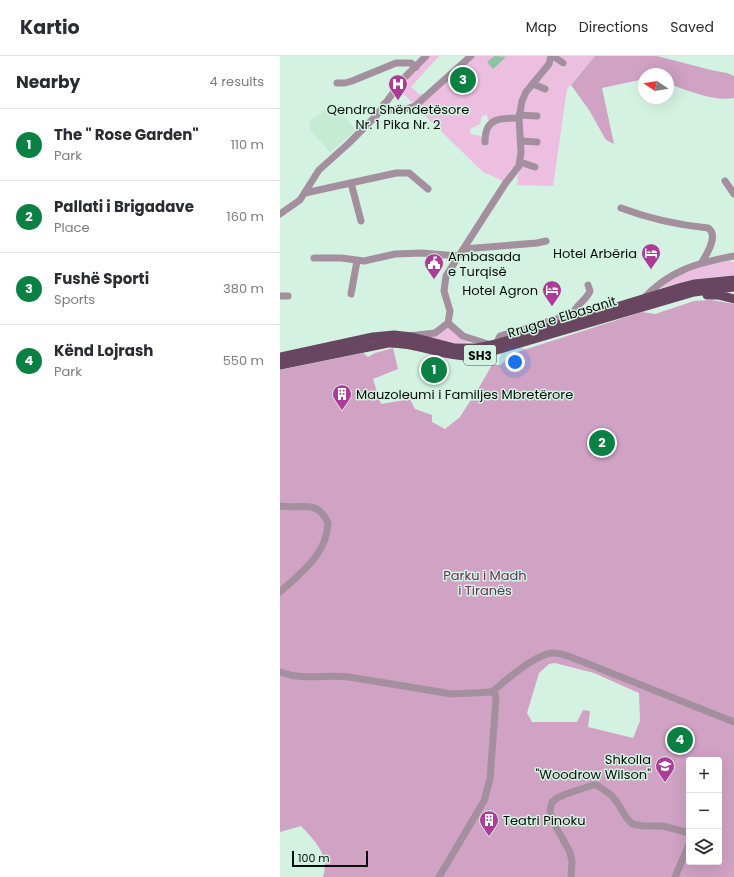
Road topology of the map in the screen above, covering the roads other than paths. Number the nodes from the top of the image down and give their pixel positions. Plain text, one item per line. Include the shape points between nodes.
1 (426, 56) edge
2 (471, 56) edge
3 (552, 56) edge
4 (563, 63) dead end
5 (416, 67) junction
6 (337, 83) dead end
7 (533, 84) junction
8 (545, 89) dead end
9 (384, 104) junction
10 (519, 116) junction
11 (537, 116) dead end
12 (521, 141) junction
13 (485, 142) dead end
14 (537, 142) dead end
15 (520, 162) junction
16 (535, 167) dead end
17 (725, 181) dead end
18 (351, 183) junction
19 (428, 189) dead end
20 (305, 192) junction
21 (734, 194) edge
22 (621, 208) dead end
23 (280, 214) edge
24 (361, 221) dead end
25 (546, 241) dead end
26 (464, 249) junction
27 (458, 256) junction
28 (734, 256) edge
29 (314, 258) dead end
30 (357, 261) junction
31 (702, 262) junction
32 (734, 280) edge
33 (588, 285) dead end
34 (734, 288) edge
35 (351, 294) dead end
36 (280, 296) edge
37 (288, 296) dead end
38 (676, 297) junction
39 (643, 299) junction
40 (734, 299) edge
41 (573, 316) junction
42 (448, 323) junction
43 (406, 336) junction
44 (493, 344) junction
45 (280, 357) edge
46 (280, 365) edge
47 (280, 506) edge
48 (280, 592) edge
49 (280, 672) edge
50 (492, 692) junction
51 (734, 722) edge
52 (686, 832) edge
53 (686, 851) edge
54 (439, 877) edge
55 (571, 877) edge
56 (675, 877) edge

1 - 5 street
2 - 9 street via 411,108 390,110
3 - 4 street
3 - 7 street via 549,64
5 - 6 street via 411,63 396,62 352,81
5 - 9 street
7 - 8 street
7 - 10 street via 522,101
9 - 20 street via 376,116 319,170
10 - 11 street
10 - 12 street
10 - 13 street via 501,118 491,123 486,130
12 - 14 street
12 - 15 street
15 - 16 street
15 - 26 street
17 - 21 street
18 - 19 street via 403,173 412,175
18 - 20 street
18 - 24 street
20 - 23 street via 300,200
22 - 31 street via 653,219 708,228 713,234
25 - 26 street
26 - 27 street
27 - 30 street via 395,254
27 - 42 street via 445,282 444,291 450,311
28 - 31 street
29 - 30 street
30 - 35 street
31 - 39 street via 662,281
32 - 39 main road, Rruga e Elbasanit / SH3 via 694,284
33 - 41 street via 589,295 576,307
34 - 38 main road, Rruga e Elbasanit / SH3 via 701,290
36 - 37 street
38 - 40 main road via 718,295
38 - 46 main road, Rruga e Elbasanit / SH3 via 476,356 452,355 406,344 388,343
39 - 41 main road, Rruga e Elbasanit / SH3
41 - 44 main road, Rruga e Elbasanit / SH3
42 - 43 street via 435,332
42 - 44 street via 463,336
43 - 44 main road, Rruga e Elbasanit / SH3 via 455,348
43 - 45 main road, Rruga e Elbasanit / SH3 via 384,336
47 - 48 street via 310,506 321,512 328,523 324,541 312,561
49 - 50 street via 308,678 349,677 452,694
50 - 51 street via 530,662 545,654 556,653
50 - 54 street via 496,698 489,785 484,801
52 - 55 street via 663,826 632,824 617,802 602,787 593,785 582,788 557,798 552,802 550,810 552,820 570,852
53 - 56 street

